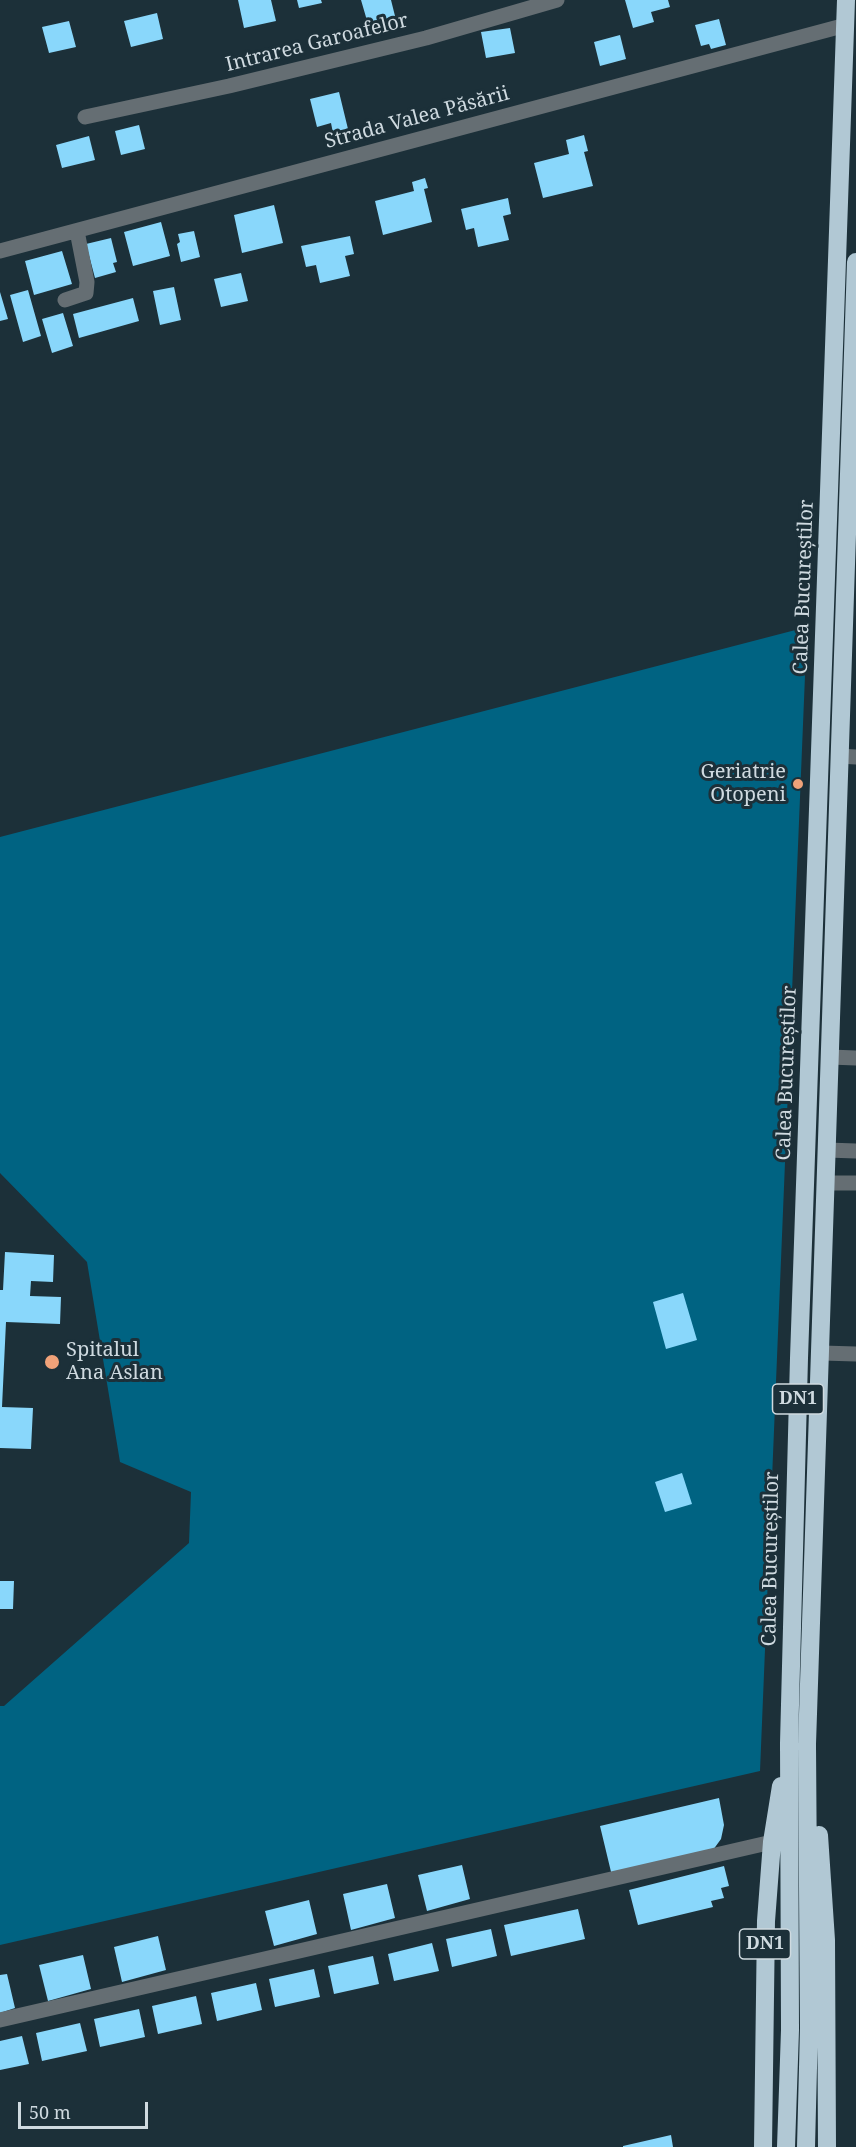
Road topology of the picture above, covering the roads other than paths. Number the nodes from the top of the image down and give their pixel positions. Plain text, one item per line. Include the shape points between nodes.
1 (557, 0) edge
2 (846, 0) edge
3 (846, 25) junction
4 (85, 117) dead end
5 (77, 231) junction
6 (0, 251) edge
7 (856, 262) edge
8 (65, 300) dead end
9 (853, 449) edge
10 (848, 756) edge
11 (830, 1057) junction
12 (856, 1058) edge
13 (827, 1150) junction
14 (856, 1151) edge
15 (827, 1183) junction
16 (856, 1183) edge
17 (822, 1353) junction
18 (856, 1354) edge
19 (798, 1744) junction
20 (772, 1842) junction
21 (0, 2020) edge
22 (763, 2147) edge
23 (786, 2147) edge
24 (806, 2147) edge
25 (827, 2147) edge

1 - 4 street, Intrarea Garoafelor via 426,38
2 - 3 highway, Calea Bucureștilor / DN1
3 - 5 street, Strada Valea Păsării
3 - 19 highway, Calea Bucureștilor / DN1 via 800,1335
5 - 6 street, Strada Valea Păsării
5 - 8 street via 86,293
7 - 9 highway, Calea Bucureștilor / DN1
9 - 10 highway, Calea Bucureștilor / DN1
10 - 11 highway, Calea Bucureștilor / DN1
11 - 12 street
11 - 13 highway, Calea Bucureștilor / DN1
13 - 14 street
13 - 15 highway, Calea Bucureștilor / DN1
15 - 16 street
15 - 17 highway, Calea Bucureștilor / DN1
17 - 18 street
17 - 19 highway, Calea Bucureștilor / DN1
19 - 20 highway, DN1
19 - 23 highway, Calea Bucureștilor / DN1
19 - 24 highway, Calea Bucureștilor / DN1 via 809,2028
19 - 25 highway, DN1 via 817,1808 826,1930
20 - 21 street
20 - 22 highway, DN1 via 764,1991

